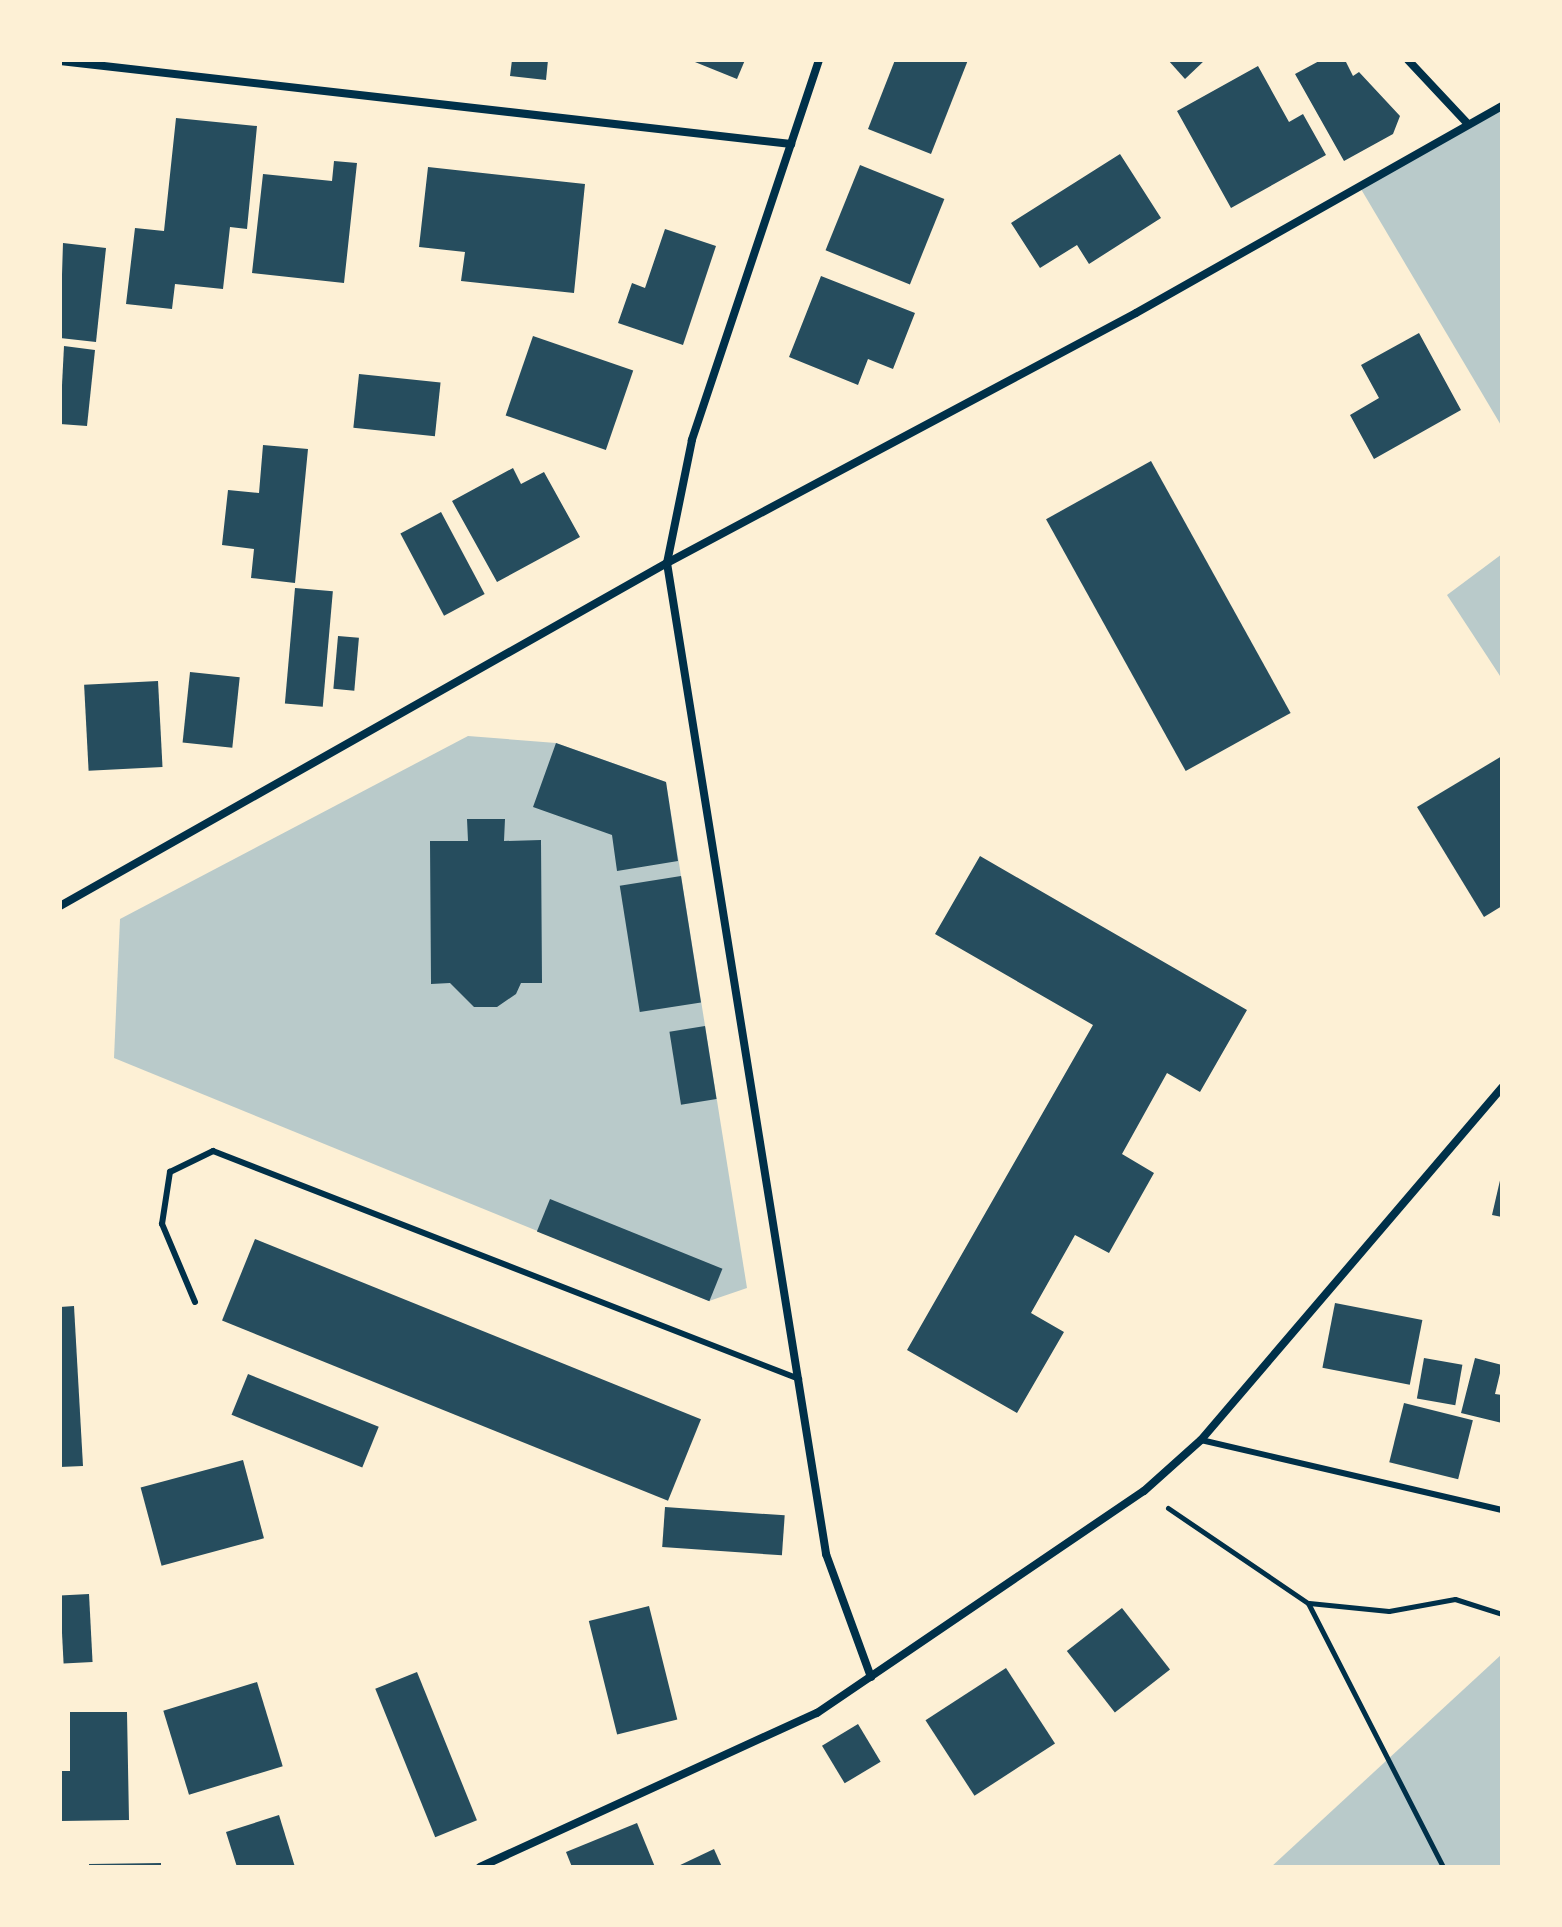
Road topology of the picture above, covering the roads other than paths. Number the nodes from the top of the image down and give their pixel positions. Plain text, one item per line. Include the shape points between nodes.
1 (819, 60) edge
2 (1408, 60) edge
3 (60, 61) edge
4 (1502, 106) edge
5 (1467, 123) junction
6 (791, 144) junction
7 (667, 563) junction
8 (60, 906) edge
9 (1502, 1087) edge
10 (195, 1302) dead end
11 (799, 1379) junction
12 (1201, 1440) junction
13 (1502, 1510) edge
14 (871, 1677) junction
15 (480, 1867) edge

1 - 6 street
2 - 5 street
3 - 6 street
4 - 5 street
5 - 7 street via 1136,313
6 - 7 street via 692,440
7 - 8 street
7 - 11 street
9 - 12 street
10 - 11 lane via 162,1224 170,1172 213,1151
11 - 14 street via 826,1554
12 - 13 lane
12 - 14 street via 1144,1491
14 - 15 street via 817,1713

